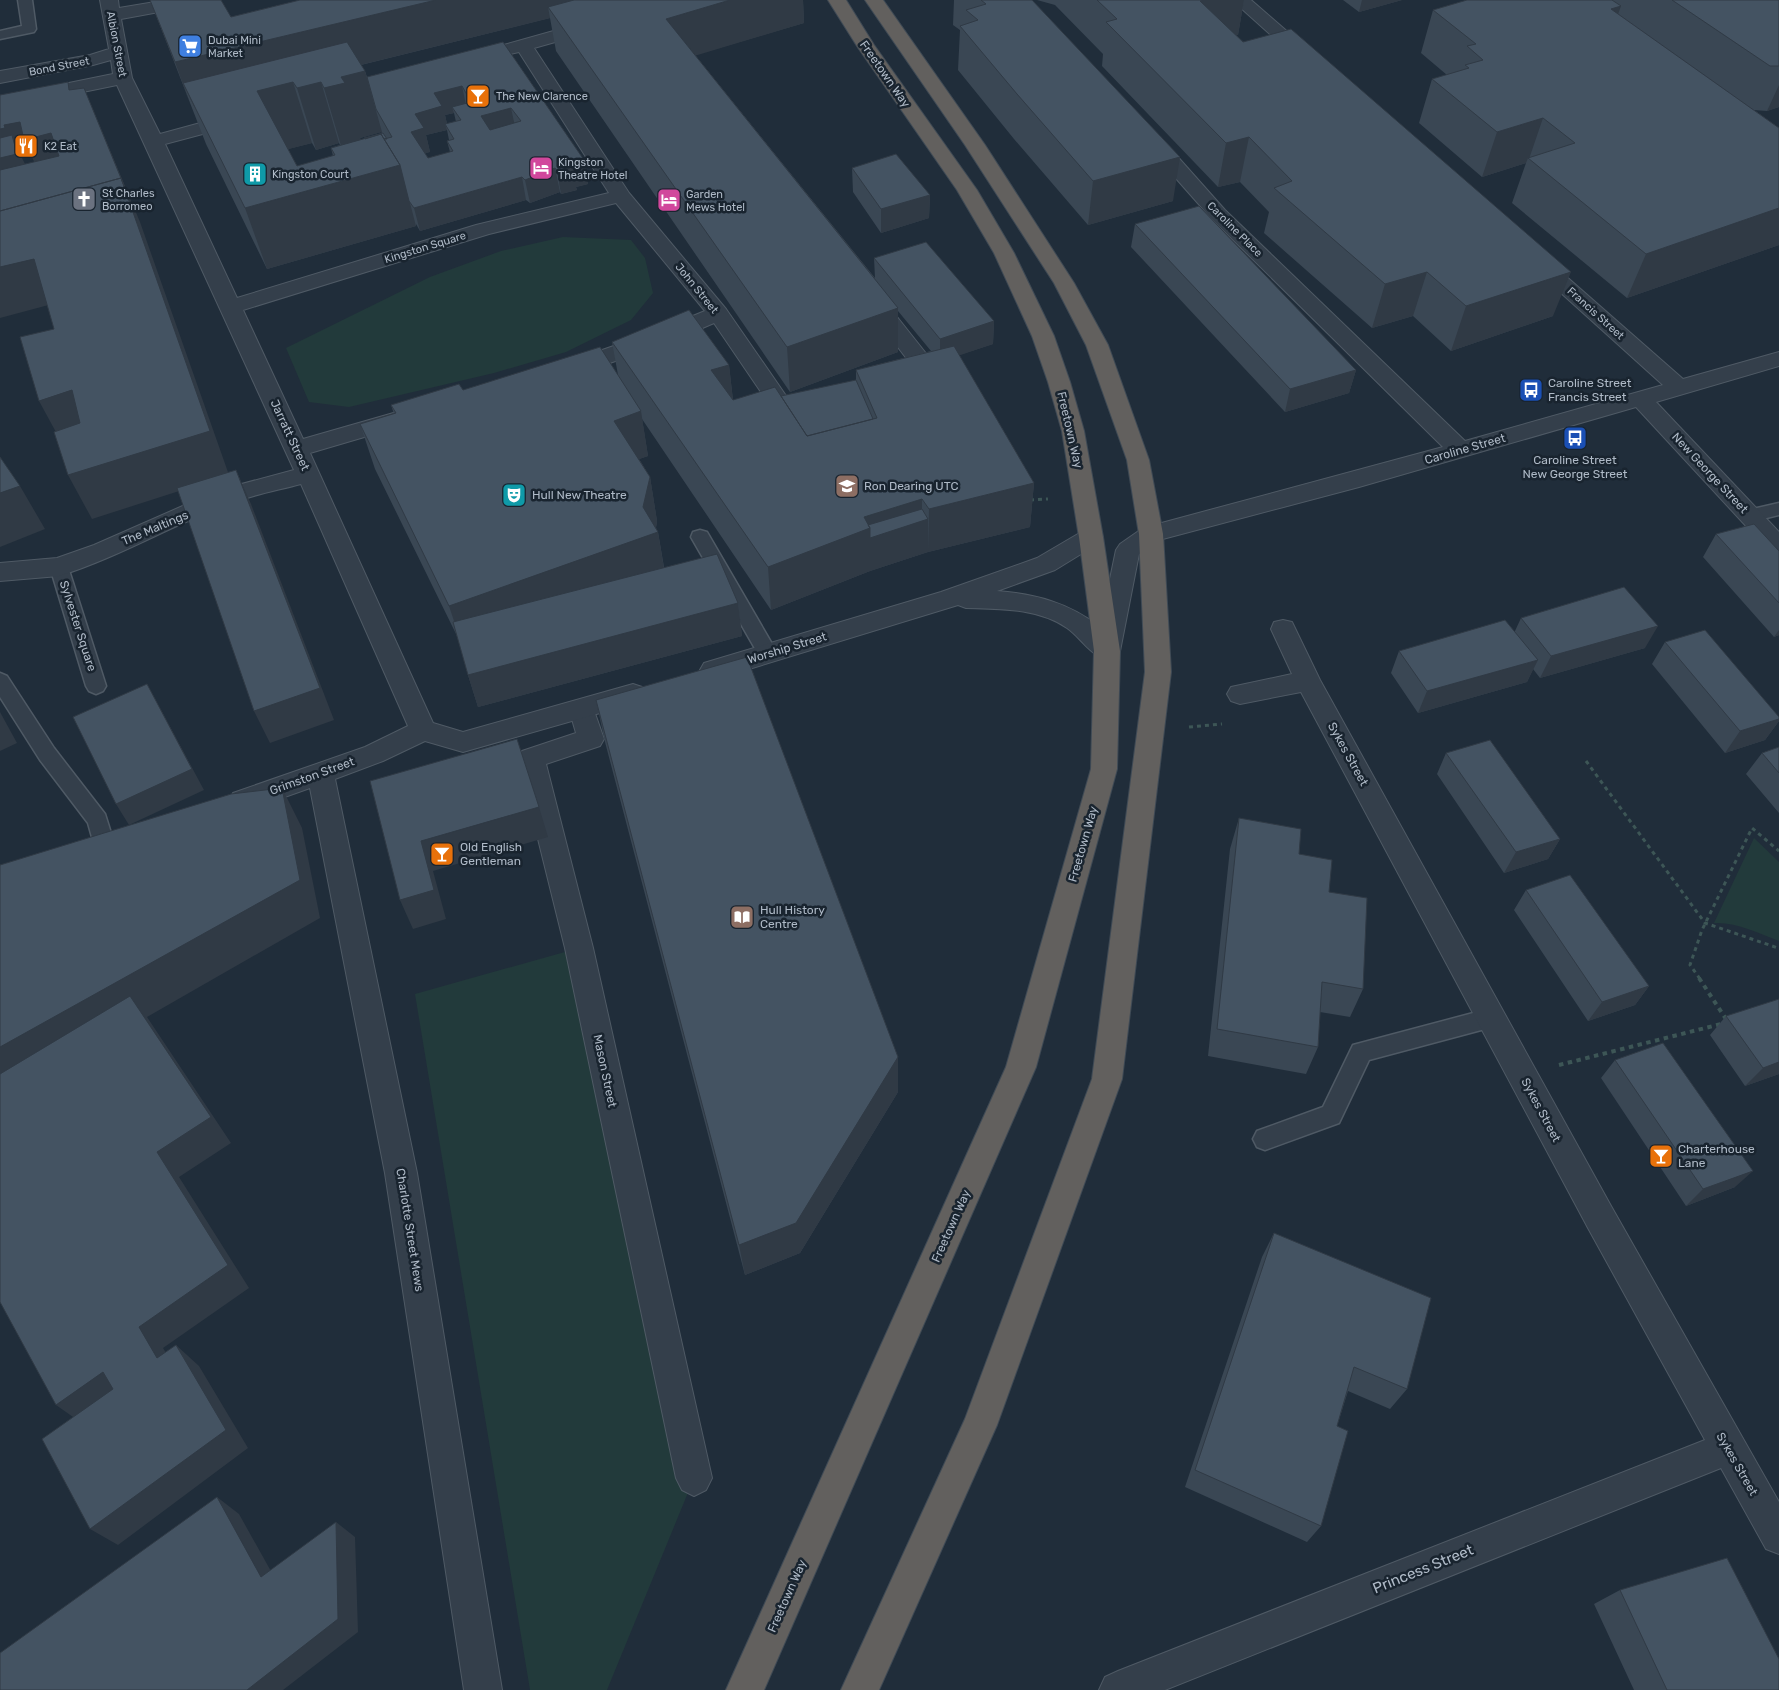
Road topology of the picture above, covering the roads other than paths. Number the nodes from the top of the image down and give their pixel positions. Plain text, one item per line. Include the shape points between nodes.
1 (25, 0) edge
2 (197, 0) edge
3 (837, 0) edge
4 (874, 0) edge
5 (1241, 0) edge
6 (111, 7) edge
7 (610, 21) edge
8 (0, 35) edge
9 (523, 45) junction
10 (118, 52) junction
11 (485, 55) edge
12 (1323, 72) edge
13 (0, 77) edge
14 (123, 78) junction
15 (0, 103) edge
16 (257, 114) edge
17 (1138, 124) edge
18 (154, 141) junction
19 (621, 196) junction
20 (1524, 250) edge
21 (863, 288) edge
22 (230, 307) junction
23 (719, 314) junction
24 (1779, 359) edge
25 (551, 375) edge
26 (891, 382) edge
27 (1680, 388) junction
28 (1641, 399) junction
29 (812, 403) edge
30 (414, 415) edge
31 (296, 449) junction
32 (1460, 450) junction
33 (308, 474) junction
34 (1779, 509) edge
35 (1750, 516) junction
36 (1150, 534) junction
37 (700, 537) dead end
38 (1091, 537) junction
39 (1779, 547) edge
40 (58, 567) junction
41 (0, 572) edge
42 (949, 598) junction
43 (1283, 629) dead end
44 (1107, 651) junction
45 (768, 654) junction
46 (694, 676) edge
47 (0, 681) edge
48 (1308, 681) junction
49 (96, 686) dead end
50 (657, 687) edge
51 (1240, 694) dead end
52 (582, 708) junction
53 (423, 730) junction
54 (321, 774) junction
55 (218, 810) edge
56 (114, 846) joint
57 (79, 858) edge
58 (1492, 1018) junction
59 (1265, 1139) dead end
60 (1728, 1448) junction
61 (694, 1478) dead end
62 (1779, 1536) edge
63 (483, 1690) edge
64 (745, 1690) edge
65 (860, 1690) edge
66 (1118, 1690) edge

1 - 8 lane via 29,30
2 - 6 street
3 - 38 highway, Freetown Way via 967,190 1004,253 1043,336 1059,382 1073,430
4 - 36 highway via 975,145 1064,283 1097,345 1138,460
5 - 12 street
6 - 10 street, Albion Street
7 - 9 street
9 - 11 street
9 - 19 street, John Street
10 - 13 street, Bond Street via 93,60
10 - 14 street, Albion Street
14 - 15 street, Bond Street
14 - 18 street, Albion Street
16 - 18 street
17 - 32 street, Caroline Place via 1218,214
18 - 22 street, Jarratt Street
19 - 22 street, Kingston Square via 483,229
19 - 23 street, John Street
20 - 27 street, Francis Street
21 - 26 street via 924,366
22 - 31 street, Jarratt Street
23 - 25 street
23 - 29 street, John Street via 786,412
24 - 27 street, Caroline Street
27 - 28 street, Caroline Street
28 - 32 street, Caroline Street
28 - 35 street, New George Street
30 - 31 street
31 - 33 street, Jarratt Street
32 - 36 street, Caroline Street
33 - 40 street, The Maltings via 227,496
33 - 53 street, Jarratt Street
34 - 35 lane
35 - 39 street, New George Street
36 - 44 street via 1128,550
36 - 65 highway via 1158,672 1107,1079 980,1424
37 - 45 lane
38 - 42 street, Worship Street via 1046,564
38 - 44 highway, Freetown Way
40 - 41 street, The Maltings
40 - 49 lane, Sylvester Square
42 - 44 street via 1019,601 1044,606 1070,616 1092,632
42 - 45 street, Worship Street
43 - 48 street, Sykes Street
44 - 64 highway, Freetown Way via 1104,769 1021,1067
45 - 46 street, Worship Street
47 - 56 lane
48 - 51 street
48 - 58 street, Sykes Street
50 - 52 street
52 - 53 street via 463,742
52 - 61 street, Mason Street via 591,739 531,758 579,948
53 - 54 street, Grimston Street via 374,754
54 - 55 street, Grimston Street
54 - 63 street, Charlotte Street Mews via 401,1173
56 - 57 street
58 - 59 lane via 1361,1052 1331,1115
58 - 60 street, Sykes Street
60 - 62 street, Sykes Street
60 - 66 street, Princess Street

